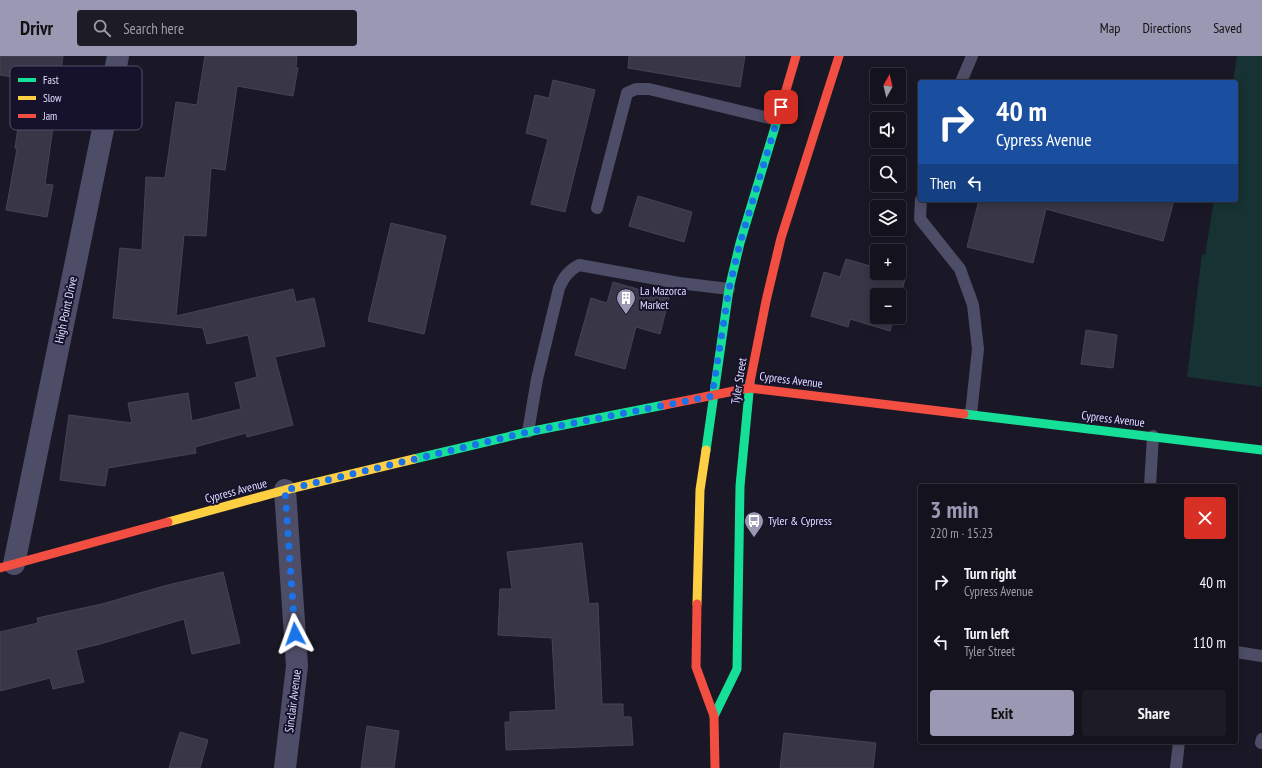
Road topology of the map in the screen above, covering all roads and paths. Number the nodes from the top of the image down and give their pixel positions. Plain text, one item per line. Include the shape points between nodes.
1 (118, 56) edge
2 (796, 56) edge
3 (839, 56) edge
4 (972, 56) edge
5 (116, 66) edge
6 (962, 80) edge
7 (777, 120) junction
8 (102, 130) edge
9 (921, 202) edge
10 (597, 208) dead end
11 (729, 289) junction
12 (749, 388) junction
13 (712, 396) junction
14 (971, 414) junction
15 (528, 432) junction
16 (1153, 436) junction
17 (1262, 450) edge
18 (1150, 484) edge
19 (285, 490) junction
20 (7, 566) edge
21 (1238, 652) edge
22 (1262, 656) edge
23 (714, 716) junction
24 (1179, 744) edge
25 (285, 768) edge
26 (715, 768) edge
27 (1176, 768) edge

1 - 5 street, High Point Drive
2 - 7 main road, Tyler Street
3 - 12 main road, Tyler Street via 781,238
4 - 6 lane
7 - 10 lane via 650,90 636,89 627,93
7 - 11 main road, Tyler Street
8 - 20 street, High Point Drive
9 - 14 lane via 920,219 960,269 973,305 978,349
11 - 13 main road, Tyler Street
11 - 15 lane via 579,265 571,269 564,276 559,288 537,379
12 - 13 main road, Cypress Avenue
12 - 14 main road, Cypress Avenue
12 - 23 main road, Tyler Street via 740,486 737,669
13 - 15 main road, Cypress Avenue
13 - 23 main road, Tyler Street via 700,490 696,667
14 - 16 main road, Cypress Avenue
15 - 19 main road, Cypress Avenue
16 - 17 main road, Cypress Avenue
16 - 18 lane
19 - 20 main road, Cypress Avenue
19 - 25 street, Sinclair Avenue via 297,666
21 - 22 lane
23 - 26 main road, Tyler Street
24 - 27 lane

